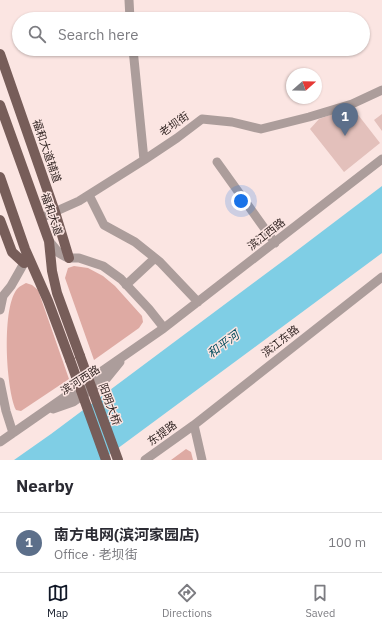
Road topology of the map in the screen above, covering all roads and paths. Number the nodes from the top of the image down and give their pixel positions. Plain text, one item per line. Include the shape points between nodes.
1 (129, 0) edge
2 (130, 12) edge
3 (0, 54) edge
4 (134, 56) edge
5 (382, 90) edge
6 (0, 105) edge
7 (382, 159) edge
8 (144, 160) junction
9 (217, 162) dead end
10 (0, 177) edge
11 (89, 195) junction
12 (55, 212) junction
13 (41, 218) junction
14 (0, 220) edge
15 (49, 241) junction
16 (275, 243) junction
17 (25, 249) junction
18 (69, 258) junction
19 (155, 258) junction
20 (24, 264) junction
21 (382, 277) edge
22 (126, 285) junction
23 (198, 302) junction
24 (0, 305) edge
25 (164, 328) junction
26 (80, 356) joint
27 (0, 382) edge
28 (194, 425) junction
29 (13, 432) junction
30 (0, 442) edge
31 (106, 460) edge
32 (118, 460) edge
33 (145, 460) edge
34 (202, 460) edge

1 - 2 street
3 - 12 main road, 福和大道辅道
4 - 8 street
5 - 8 street, 老坝街 via 352,104 261,129 232,122 202,119
6 - 13 main road, 福和大道
7 - 16 street, 滨江西路
8 - 11 street, 老坝街
9 - 16 street
10 - 17 main road
11 - 12 street, 老坝街
11 - 19 street via 104,225 135,242
12 - 13 street, 老坝街
12 - 18 main road, 福和大道辅道
13 - 15 main road, 福和大道
14 - 20 main road via 12,252
15 - 18 street via 59,253
15 - 26 main road, 福和大道 via 57,293
16 - 23 street, 滨江西路
17 - 20 street
17 - 31 main road, 阳明大桥, bridge via 48,301
18 - 22 street via 79,258 103,266
19 - 22 street
19 - 23 street
20 - 24 street
21 - 28 street, 滨江东路
22 - 25 street
23 - 25 street, 滨江西路
25 - 29 street, 滨河西路 via 124,356 107,378 79,398 40,414
26 - 32 main road, 阳明大桥, bridge
27 - 29 street
28 - 33 street, 东提路
28 - 34 street
29 - 30 street, 滨河西路

